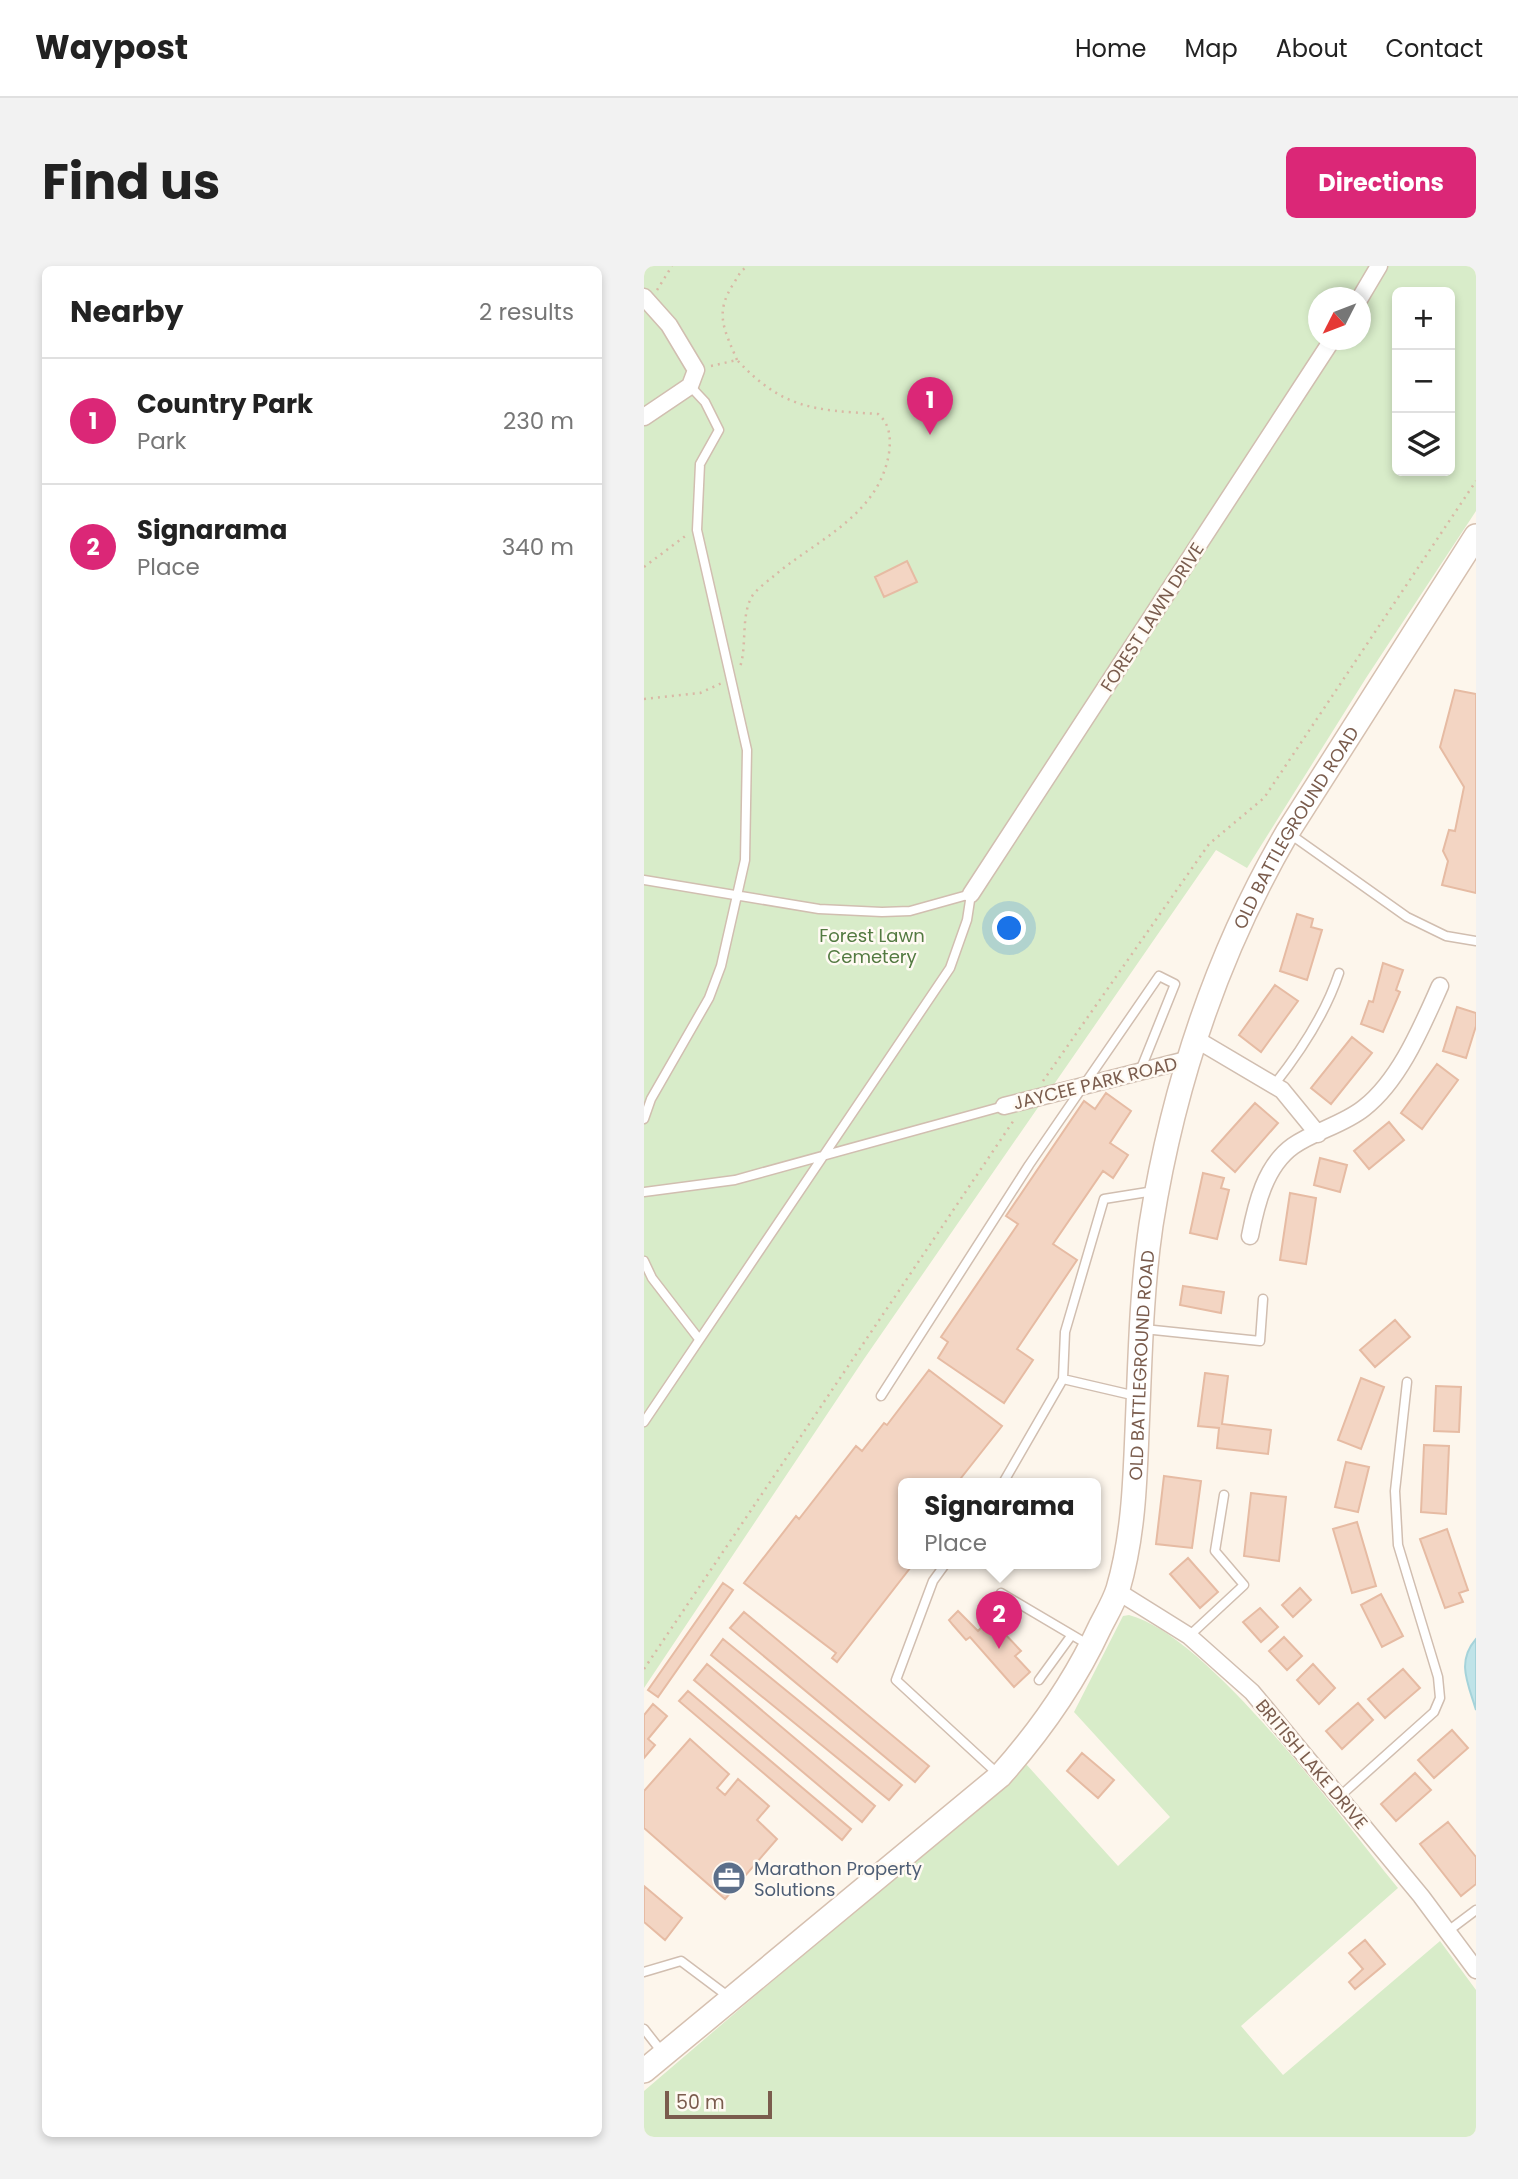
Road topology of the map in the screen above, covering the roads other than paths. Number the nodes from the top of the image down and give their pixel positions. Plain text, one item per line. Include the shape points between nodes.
1 (1380, 266) edge
2 (1367, 287) edge
3 (647, 299) edge
4 (1325, 350) edge
5 (690, 386) junction
6 (644, 417) edge
7 (1476, 536) edge
8 (1287, 833) junction
9 (644, 880) edge
10 (971, 894) junction
11 (737, 898) junction
12 (1476, 941) edge
13 (1339, 973) dead end
14 (1440, 986) dead end
15 (1195, 1038) junction
16 (1186, 1060) junction
17 (1140, 1071) junction
18 (1083, 1085) junction
19 (1274, 1085) junction
20 (1004, 1106) joint
21 (644, 1119) edge
22 (1318, 1134) junction
23 (822, 1157) junction
24 (1157, 1191) junction
25 (644, 1192) edge
26 (1250, 1236) dead end
27 (644, 1261) edge
28 (1264, 1299) dead end
29 (1142, 1329) junction
30 (699, 1339) junction
31 (1063, 1379) junction
32 (1407, 1382) dead end
33 (880, 1396) dead end
34 (1139, 1397) junction
35 (644, 1422) edge
36 (1006, 1478) edge
37 (1224, 1495) dead end
38 (942, 1569) edge
39 (1117, 1591) junction
40 (1001, 1593) dead end
41 (1189, 1636) junction
42 (1081, 1641) junction
43 (1039, 1680) dead end
44 (1000, 1776) junction
45 (1339, 1797) junction
46 (1476, 1910) edge
47 (1448, 1931) junction
48 (1476, 1970) edge
49 (644, 1972) edge
50 (731, 1998) junction
51 (644, 2029) edge
52 (664, 2054) junction
53 (644, 2071) edge

1 - 2 street
3 - 5 street via 696,370
4 - 10 street, FOREST LAWN DRIVE
5 - 6 street
5 - 11 lane via 705,402 719,430 700,464 697,530 747,750 745,860
7 - 8 street, OLD BATTLEGROUND ROAD
8 - 12 lane via 1407,917 1446,936
8 - 15 street, OLD BATTLEGROUND ROAD via 1259,881 1212,985
9 - 11 lane
10 - 11 lane via 911,911 882,912
10 - 23 lane via 950,968
11 - 21 lane via 709,998
13 - 19 lane via 1299,1054
14 - 22 street via 1406,1058 1364,1108
15 - 16 street, OLD BATTLEGROUND ROAD
15 - 19 street
16 - 17 street, JAYCEE PARK ROAD
16 - 24 street, OLD BATTLEGROUND ROAD
17 - 18 street, JAYCEE PARK ROAD
17 - 18 lane via 1175,984 1159,976
18 - 20 street, JAYCEE PARK ROAD
18 - 33 lane
19 - 22 street
20 - 23 lane
22 - 26 street via 1292,1147 1266,1178
23 - 25 lane via 735,1180
23 - 30 lane
24 - 29 street, OLD BATTLEGROUND ROAD
24 - 31 lane via 1104,1199 1065,1332
27 - 30 lane
28 - 29 lane via 1260,1341
29 - 34 street, OLD BATTLEGROUND ROAD
30 - 35 lane
31 - 34 lane
31 - 36 lane
32 - 45 lane via 1395,1491 1398,1545 1440,1698 1434,1712
34 - 39 street, OLD BATTLEGROUND ROAD via 1135,1480
37 - 41 lane via 1215,1551 1244,1585
38 - 44 lane via 896,1680
39 - 41 street, BRITISH LAKE DRIVE
39 - 42 street, OLD BATTLEGROUND ROAD
40 - 42 lane
41 - 45 street, BRITISH LAKE DRIVE via 1252,1692
42 - 43 lane
42 - 44 street, OLD BATTLEGROUND ROAD via 1080,1670 1040,1732
44 - 50 street, OLD BATTLEGROUND ROAD
45 - 47 street, BRITISH LAKE DRIVE
46 - 47 lane
47 - 48 street, BRITISH LAKE DRIVE
49 - 50 lane via 681,1961
50 - 52 street, OLD BATTLEGROUND ROAD
51 - 52 lane
52 - 53 street, OLD BATTLEGROUND ROAD

